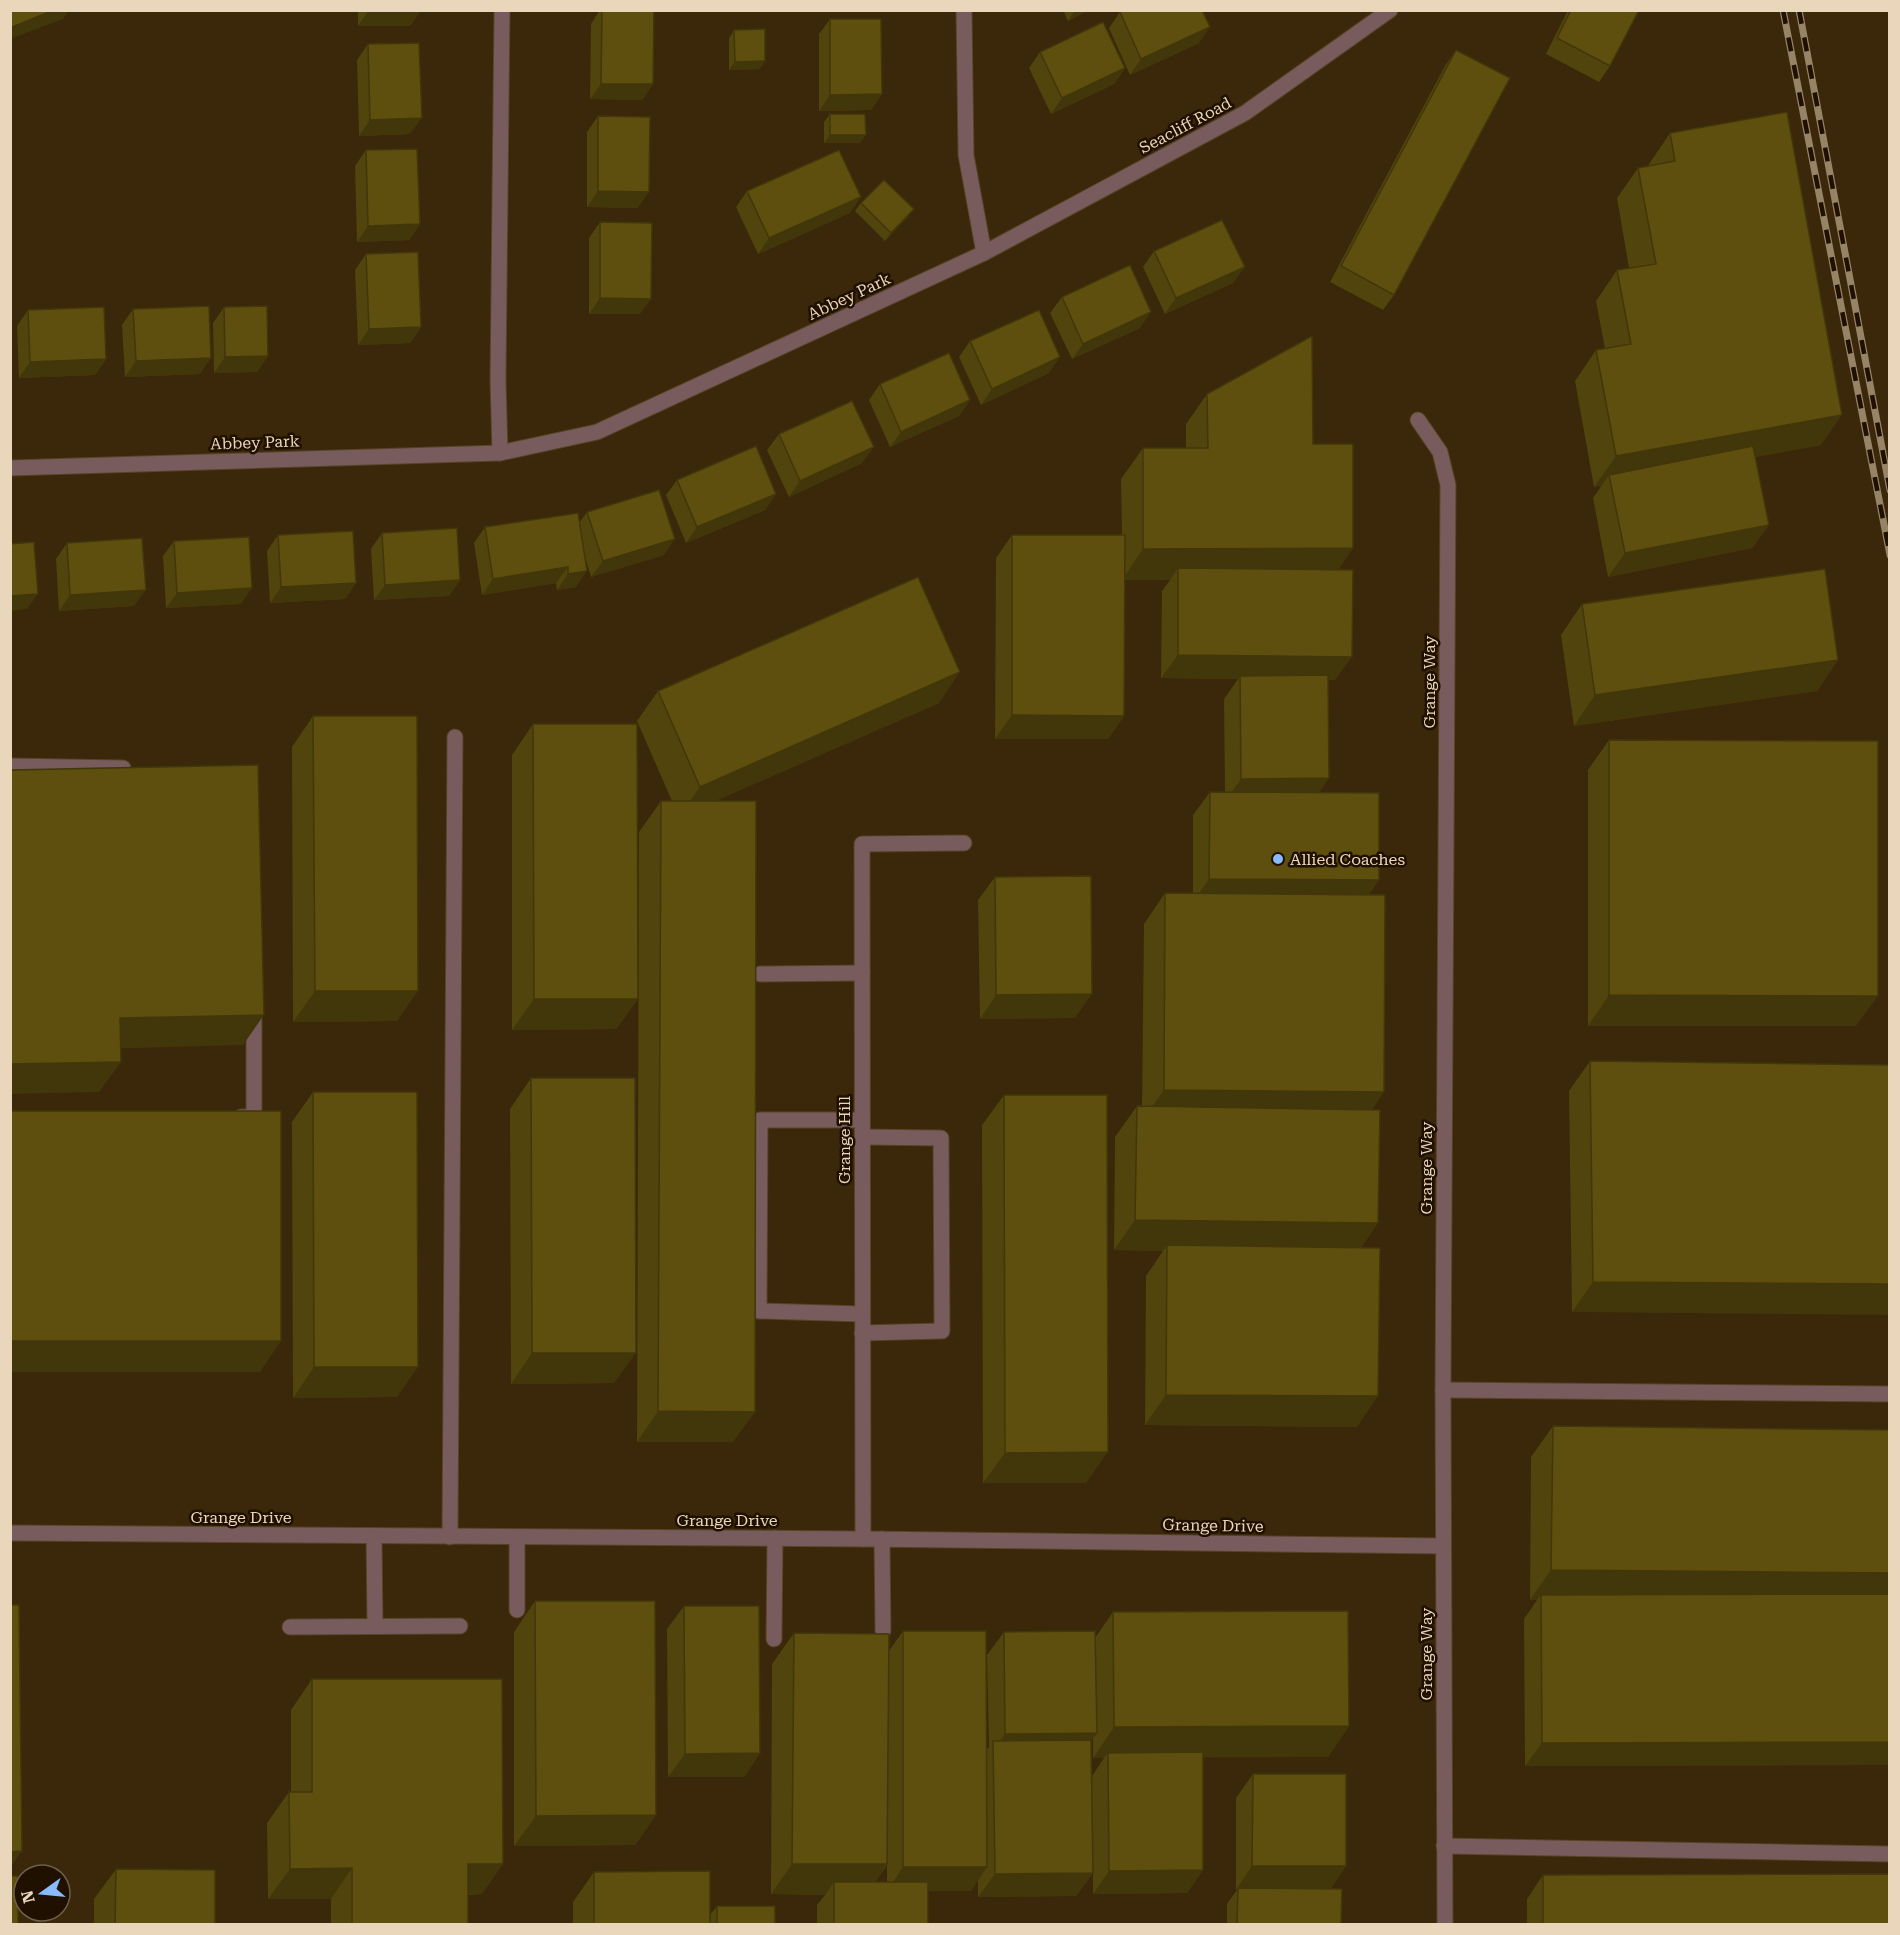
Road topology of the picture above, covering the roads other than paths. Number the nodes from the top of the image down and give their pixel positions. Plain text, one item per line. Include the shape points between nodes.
1 (502, 10) edge
2 (964, 10) edge
3 (1390, 10) edge
4 (984, 253) junction
5 (1418, 420) dead end
6 (500, 453) junction
7 (10, 468) edge
8 (455, 737) dead end
9 (10, 766) edge
10 (135, 769) edge
11 (964, 843) dead end
12 (862, 972) junction
13 (760, 974) dead end
14 (254, 998) edge
15 (230, 1116) edge
16 (862, 1120) junction
17 (862, 1137) junction
18 (862, 1314) junction
19 (862, 1333) junction
20 (1443, 1390) junction
21 (1890, 1394) edge
22 (10, 1533) edge
23 (374, 1536) junction
24 (450, 1537) junction
25 (517, 1537) junction
26 (774, 1538) junction
27 (863, 1539) junction
28 (882, 1539) junction
29 (1443, 1546) junction
30 (517, 1610) dead end
31 (375, 1626) junction
32 (460, 1626) dead end
33 (290, 1627) dead end
34 (883, 1631) edge
35 (774, 1639) dead end
36 (1444, 1846) junction
37 (1890, 1854) edge
38 (1445, 1924) edge

1 - 6 street
2 - 4 street via 966,154
3 - 4 street, Seacliff Road via 1245,113
4 - 6 street, Abbey Park via 597,432
5 - 20 street, Grange Way via 1440,452 1448,485
6 - 7 street, Abbey Park
8 - 24 street
9 - 10 street
11 - 12 street, Grange Hill via 862,844
12 - 13 street
12 - 16 street, Grange Hill
14 - 15 street via 254,1117
16 - 17 street, Grange Hill
16 - 18 street via 760,1120 759,1311
17 - 18 street, Grange Hill
17 - 19 street via 941,1138 942,1331
18 - 19 street, Grange Hill
19 - 27 street, Grange Hill
20 - 21 street
20 - 29 street, Grange Way
22 - 23 street, Grange Drive
23 - 24 street, Grange Drive
23 - 31 street
24 - 25 street, Grange Drive
25 - 26 street, Grange Drive
25 - 30 street
26 - 27 street, Grange Drive
26 - 35 street
27 - 28 street, Grange Drive
28 - 29 street, Grange Drive
28 - 34 street
29 - 36 street, Grange Way
31 - 32 street
31 - 33 street
36 - 37 street
36 - 38 street, Grange Way

